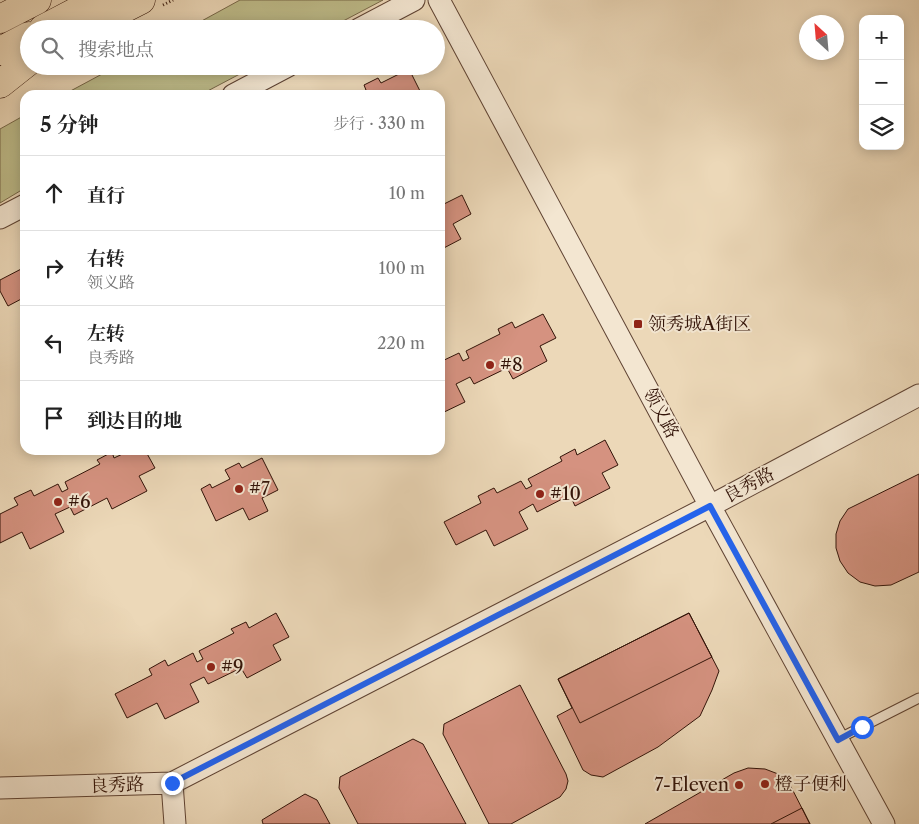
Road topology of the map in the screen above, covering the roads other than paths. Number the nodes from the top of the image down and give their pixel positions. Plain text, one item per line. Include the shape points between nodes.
1 (10, 0) edge
2 (37, 0) edge
3 (98, 0) edge
4 (103, 0) edge
5 (141, 0) edge
6 (414, 0) edge
7 (439, 0) edge
8 (0, 6) edge
9 (0, 19) edge
10 (60, 20) edge
11 (79, 20) edge
12 (102, 20) edge
13 (376, 20) edge
14 (20, 41) edge
15 (0, 51) edge
16 (20, 62) edge
17 (20, 68) edge
18 (0, 72) edge
19 (271, 75) edge
20 (0, 84) edge
21 (242, 90) edge
22 (20, 208) edge
23 (0, 218) edge
24 (919, 395) edge
25 (710, 506) junction
26 (919, 698) edge
27 (838, 740) junction
28 (172, 783) junction
29 (0, 788) edge
30 (175, 824) edge
31 (884, 824) edge

1 - 8 highway
2 - 9 highway
3 - 10 highway
4 - 11 highway
5 - 12 highway
6 - 13 street
7 - 25 street, 领义路
14 - 15 highway
16 - 18 highway
17 - 20 highway
19 - 21 street
22 - 23 street
24 - 25 street, 良秀路
25 - 27 street, 领义路
25 - 28 street, 良秀路
26 - 27 lane
27 - 31 street, 领义路
28 - 29 street, 良秀路
28 - 30 street

